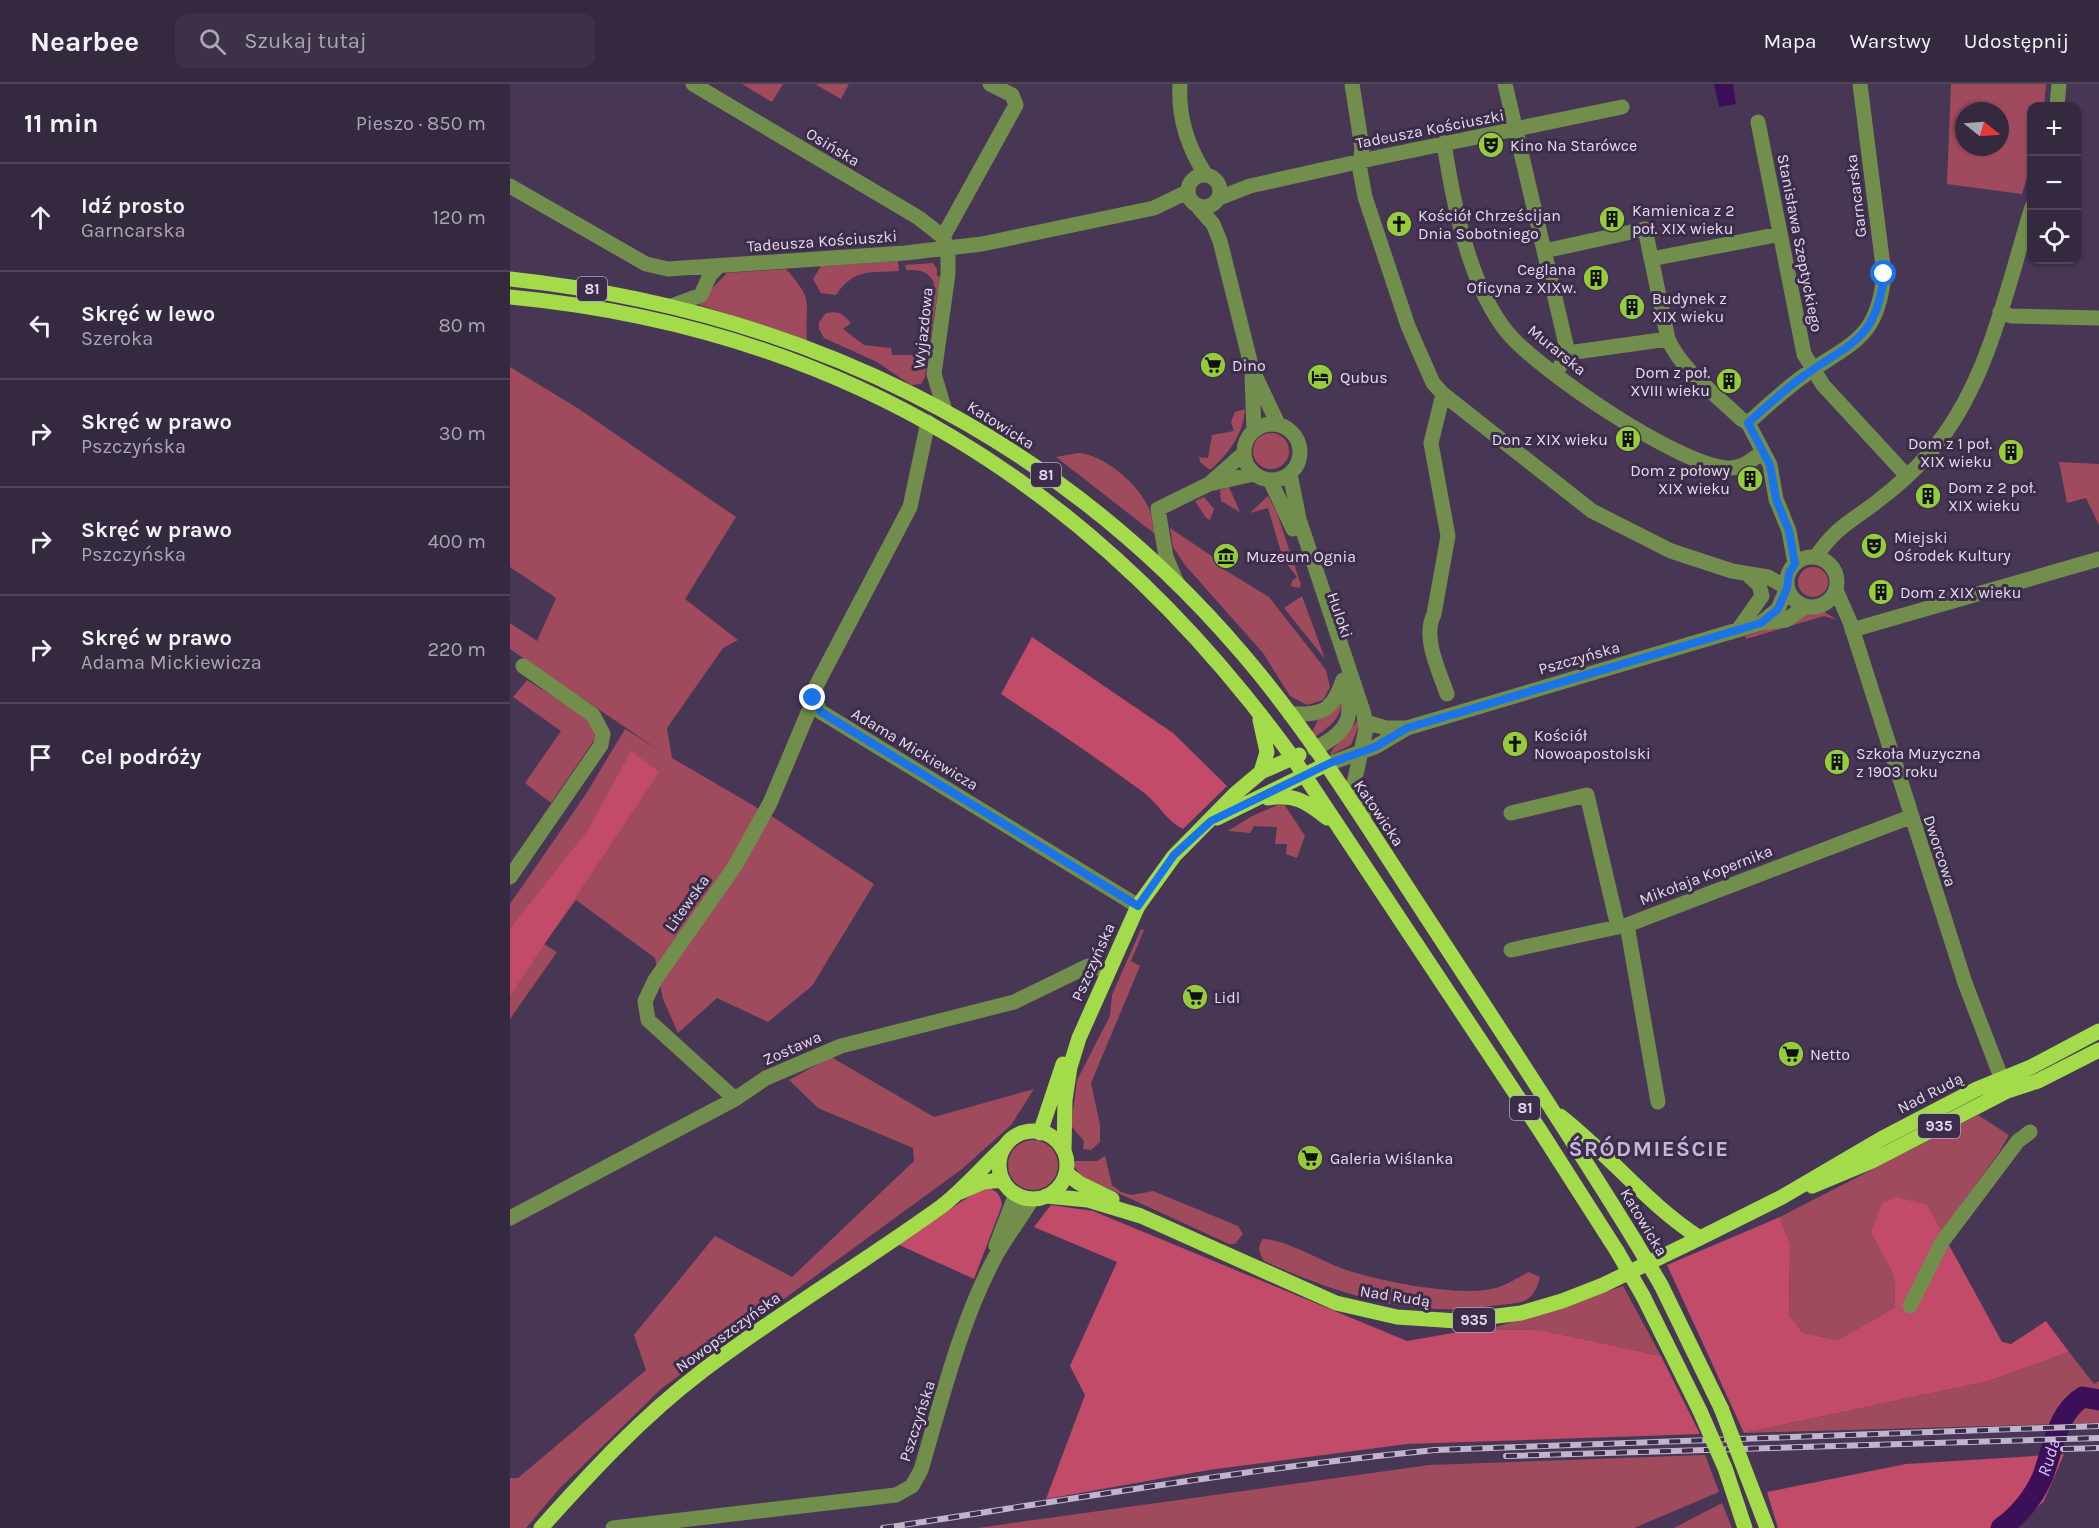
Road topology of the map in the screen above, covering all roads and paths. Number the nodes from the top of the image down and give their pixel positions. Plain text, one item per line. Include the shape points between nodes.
1 (693, 84) edge
2 (990, 84) edge
3 (1180, 84) edge
4 (1352, 84) edge
5 (1505, 84) edge
6 (1860, 84) edge
7 (2059, 84) edge
8 (2057, 102) edge
9 (1622, 107) dead end
10 (1758, 122) dead end
11 (1515, 130) junction
12 (1444, 143) junction
13 (1361, 161) junction
14 (510, 186) edge
15 (1207, 188) junction
16 (1197, 206) junction
17 (1154, 208) junction
18 (2030, 210) edge
19 (1780, 234) junction
20 (1220, 241) junction
21 (945, 243) junction
22 (1544, 251) junction
23 (1650, 259) junction
24 (719, 266) junction
25 (510, 279) edge
26 (510, 297) edge
27 (674, 305) junction
28 (2000, 312) junction
29 (2099, 318) edge
30 (1668, 339) junction
31 (1568, 353) junction
32 (1252, 369) junction
33 (1813, 370) junction
34 (1556, 373) junction
35 (1443, 394) junction
36 (945, 411) junction
37 (928, 422) junction
38 (1748, 423) junction
39 (1278, 424) junction
40 (1254, 430) junction
41 (1244, 453) junction
42 (1762, 453) junction
43 (1254, 474) junction
44 (1290, 474) junction
45 (1907, 476) junction
46 (1270, 480) junction
47 (1209, 484) junction
48 (2099, 559) edge
49 (1823, 560) junction
50 (1795, 564) junction
51 (1748, 575) junction
52 (1177, 583) junction
53 (1787, 588) junction
54 (1836, 590) junction
55 (1822, 605) junction
56 (1806, 606) junction
57 (1761, 623) junction
58 (1850, 624) junction
59 (1738, 630) junction
60 (523, 666) dead end
61 (1343, 680) junction
62 (1447, 694) dead end
63 (815, 702) junction
64 (1256, 708) junction
65 (1290, 714) junction
66 (1366, 722) junction
67 (1407, 728) junction
68 (1314, 749) junction
69 (1360, 752) junction
70 (1293, 758) junction
71 (1325, 765) junction
72 (1261, 772) junction
73 (1305, 776) junction
74 (1253, 801) junction
75 (1512, 813) dead end
76 (1910, 817) junction
77 (1211, 821) junction
78 (1339, 827) junction
79 (1368, 829) junction
80 (510, 877) edge
81 (1138, 906) junction
82 (1623, 926) junction
83 (1511, 950) dead end
84 (1109, 970) junction
85 (2099, 1031) edge
86 (1080, 1038) junction
87 (2099, 1050) edge
88 (2004, 1086) junction
89 (735, 1099) junction
90 (1658, 1102) dead end
91 (1551, 1108) junction
92 (1040, 1132) junction
93 (2030, 1132) dead end
94 (1006, 1145) junction
95 (1064, 1150) junction
96 (1066, 1173) junction
97 (1003, 1180) junction
98 (958, 1193) junction
99 (1016, 1194) junction
100 (1039, 1197) junction
101 (1141, 1216) junction
102 (510, 1218) edge
103 (1700, 1238) junction
104 (993, 1261) junction
105 (1910, 1306) dead end
106 (541, 1528) edge
107 (613, 1528) edge
108 (1745, 1528) edge
109 (1767, 1528) edge

1 - 21 street, Osińska via 919,219
2 - 21 street via 1011,95 1016,105
3 - 15 street via 1181,114
4 - 13 street
5 - 11 street
6 - 33 street, Garncarska via 1884,274 1881,300 1863,336
7 - 8 street
9 - 11 street, Tadeusza Kościuszki
10 - 19 street, Stanisława Szeptyckiego
11 - 12 street, Tadeusza Kościuszki
11 - 22 street
12 - 13 street, Tadeusza Kościuszki
12 - 34 street, Murarska via 1460,222 1491,306 1508,333
13 - 15 street, Tadeusza Kościuszki via 1245,188
13 - 35 street via 1360,179 1393,284 1423,361
14 - 24 street, Tadeusza Kościuszki via 651,266
15 - 16 street, Tadeusza Kościuszki via 1208,207
15 - 17 street, Tadeusza Kościuszki
15 - 20 street
16 - 17 street, Tadeusza Kościuszki
16 - 20 street via 1213,224
17 - 21 street, Tadeusza Kościuszki
18 - 28 street
19 - 23 street
19 - 33 street, Stanisława Szeptyckiego via 1804,354
20 - 32 street
21 - 24 street, Tadeusza Kościuszki
21 - 36 street, Wyjazdowa via 948,274 934,374
22 - 23 street via 1645,229
22 - 31 street
23 - 30 street
24 - 27 street via 701,295
25 - 27 main road, 81
26 - 37 main road, 81 via 586,306 673,324 762,349 822,372
27 - 36 main road, Katowicka / 81 via 827,354
28 - 29 street via 2011,316
28 - 45 street via 1968,394 1945,433
30 - 31 street
30 - 38 street via 1690,370
31 - 34 street
32 - 39 street
32 - 40 street
33 - 38 street, Garncarska
33 - 45 street, Stanisława Szeptyckiego via 1823,386
34 - 42 street, Murarska via 1626,425 1698,461 1727,469 1741,467
35 - 51 street via 1592,511 1671,551
35 - 62 street via 1431,443 1448,536 1430,624 1431,643
36 - 52 main road, Katowicka / 81 via 1090,507
37 - 63 street via 910,507 814,690
37 - 64 main road, 81 via 1005,470 1125,566 1189,628
38 - 42 street
39 - 40 street
39 - 44 street via 1292,432 1300,448 1299,462
40 - 41 street via 1247,438
41 - 43 street
41 - 47 street
42 - 50 street via 1770,465
43 - 46 street
43 - 47 street
44 - 46 street
44 - 66 street, Huloki via 1299,519
45 - 49 street via 1828,539
46 - 61 street, Huloki via 1288,514
47 - 52 street via 1158,509 1166,557
48 - 58 street
49 - 50 street
49 - 54 street via 1837,576
50 - 53 street
51 - 53 street via 1768,577
51 - 59 street via 1759,585 1762,596
52 - 65 main road, Katowicka / 81
53 - 56 street via 1795,600
53 - 57 street, Pszczyńska via 1778,609
54 - 55 street
54 - 58 street, Dworcowa
55 - 56 street
55 - 58 street
56 - 57 street, Pszczyńska via 1785,620
57 - 59 street, Pszczyńska
58 - 76 street, Dworcowa
59 - 67 street, Pszczyńska
60 - 80 street via 593,715 603,734 601,745
61 - 65 street via 1327,709 1313,714
61 - 68 street, Huloki via 1350,716 1335,736
63 - 81 street, Adama Mickiewicza via 821,712
63 - 89 street, Litewska via 770,803 735,866 654,980 645,1001 648,1020
64 - 70 main road, 81
64 - 72 main road via 1267,745
65 - 68 main road, Katowicka / 81
66 - 67 street, Pszczyńska via 1386,728
66 - 69 street, Huloki
67 - 69 street, Pszczyńska
68 - 70 main road, Pszczyńska
68 - 71 main road, Katowicka / 81
69 - 71 street, Pszczyńska
69 - 79 street, Huloki via 1354,786
70 - 72 main road, Pszczyńska
70 - 73 main road, 81
71 - 73 main road, Pszczyńska
71 - 79 main road, Katowicka / 81
72 - 77 main road, Pszczyńska
73 - 74 main road, Pszczyńska
73 - 78 main road, 81
74 - 77 main road, Pszczyńska
74 - 78 main road via 1279,796 1297,798
75 - 82 street via 1587,795
76 - 82 street, Mikołaja Kopernika
76 - 88 street, Dworcowa
77 - 81 main road, Pszczyńska via 1174,855
78 - 108 main road, 81, bridge via 1617,1251 1700,1411
79 - 91 main road, Katowicka / 81
81 - 84 main road, Pszczyńska
82 - 83 street, Mikołaja Kopernika
82 - 90 street
84 - 86 main road, Pszczyńska
84 - 89 street, Zostawa via 1088,966 1014,1002 841,1046 766,1078
85 - 88 main road, Nad Rudą / 935
86 - 92 main road, Pszczyńska via 1063,1064
86 - 95 main road, Pszczyńska via 1065,1100
87 - 88 main road, Nad Rudą / 935 via 2038,1081
88 - 103 main road, Nad Rudą / 935 via 1872,1161 1782,1197
89 - 102 street, Zostawa
91 - 103 main road
91 - 109 main road, Katowicka / 81, bridge via 1661,1285 1721,1408
92 - 94 main road via 1021,1133
92 - 95 main road via 1052,1137
93 - 105 street via 2018,1141 1942,1242
94 - 97 main road via 1000,1162
94 - 98 main road, Nowopszczyńska
95 - 96 main road
96 - 100 main road via 1060,1186
96 - 101 main road, Nad Rudą / 935
97 - 98 main road, Nowopszczyńska via 983,1182
97 - 99 main road, 935
98 - 106 main road, Nowopszczyńska via 700,1373 651,1413
99 - 100 main road, 935
99 - 104 street, Pszczyńska
100 - 101 main road, Nad Rudą / 935 via 1088,1200
100 - 104 street, Pszczyńska
101 - 103 main road, Nad Rudą / 935 via 1336,1303 1366,1312 1426,1320 1483,1319 1562,1301
104 - 107 street, Pszczyńska via 963,1338 921,1470 909,1489 896,1495

